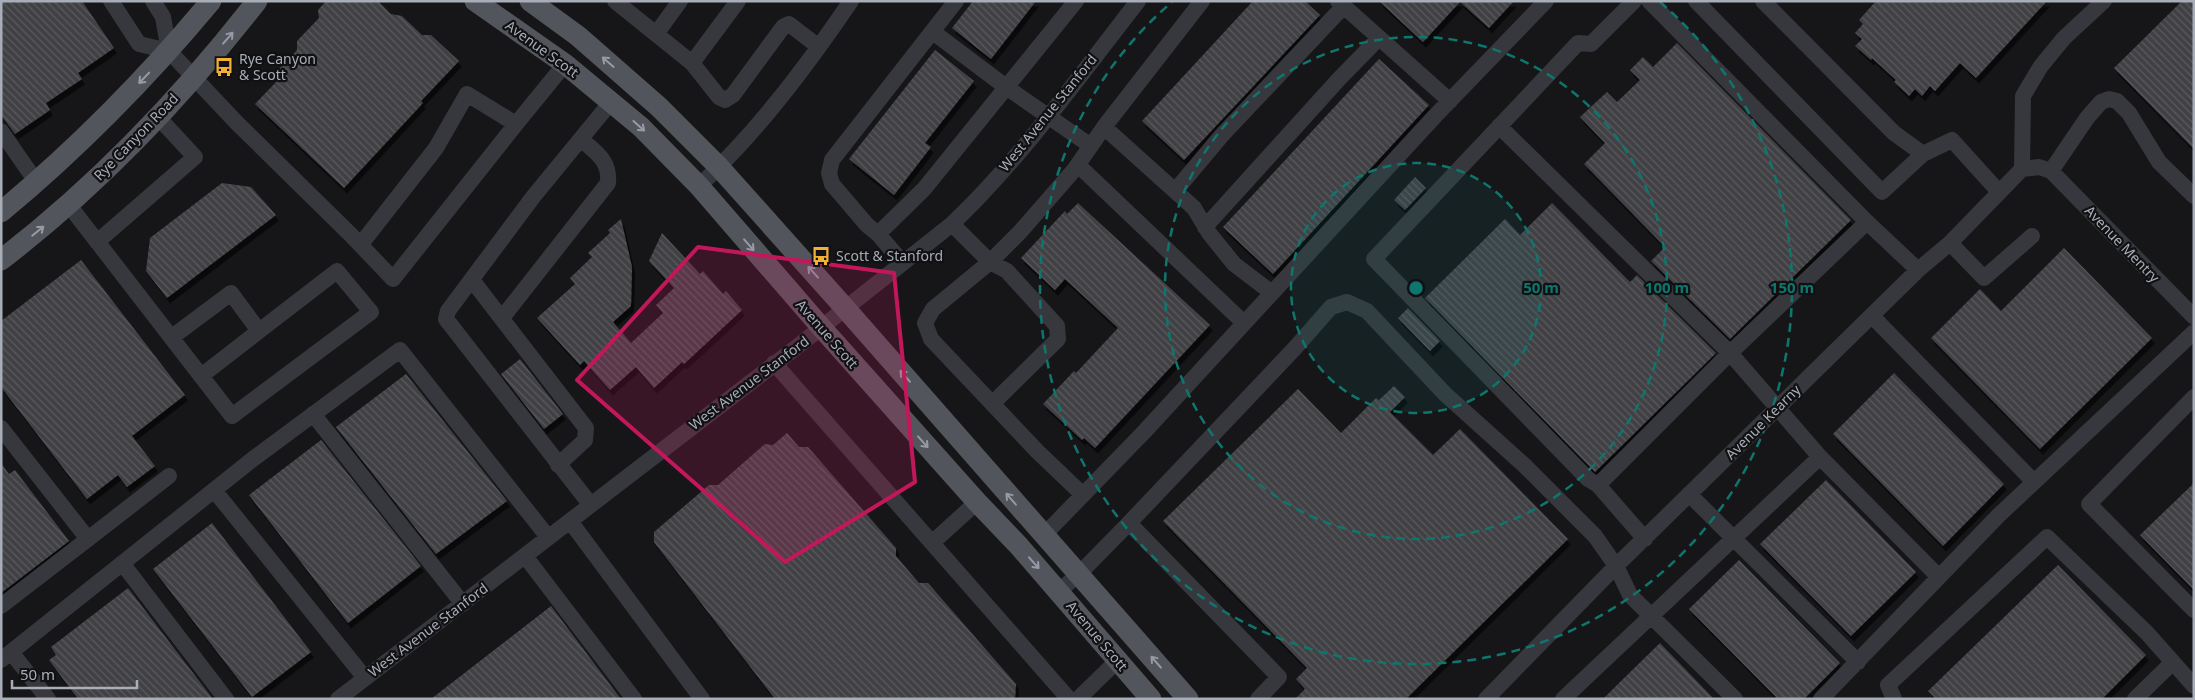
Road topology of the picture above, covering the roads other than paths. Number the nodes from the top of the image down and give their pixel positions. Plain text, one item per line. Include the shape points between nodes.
1 (111, 1) edge
2 (153, 1) edge
3 (211, 1) edge
4 (257, 1) edge
5 (475, 1) edge
6 (530, 1) edge
7 (680, 1) edge
8 (738, 1) edge
9 (851, 1) edge
10 (956, 1) edge
11 (1076, 1) edge
12 (1138, 1) edge
13 (1202, 1) edge
14 (1546, 1) edge
15 (1634, 1) edge
16 (1649, 1) edge
17 (1696, 1) edge
18 (1763, 1) edge
19 (2104, 1) edge
20 (621, 3) edge
21 (1341, 4) edge
22 (932, 32) junction
23 (656, 34) junction
24 (1380, 38) junction
25 (819, 47) junction
26 (169, 51) junction
27 (692, 63) junction
28 (565, 64) junction
29 (194, 77) junction
30 (1006, 87) junction
31 (1450, 101) junction
32 (611, 102) junction
33 (157, 116) junction
34 (1048, 116) junction
35 (516, 124) junction
36 (1499, 126) junction
37 (1104, 127) junction
38 (1, 132) edge
39 (581, 138) junction
40 (1092, 146) junction
41 (1923, 154) junction
42 (1078, 165) junction
43 (719, 168) junction
44 (2022, 169) junction
45 (2051, 171) junction
46 (37, 182) junction
47 (699, 186) junction
48 (1175, 191) junction
49 (1999, 192) junction
50 (2194, 196) edge
51 (68, 204) junction
52 (1, 212) edge
53 (1867, 222) junction
54 (952, 224) junction
55 (1205, 227) junction
56 (878, 234) junction
57 (2032, 236) dead end
58 (97, 242) junction
59 (1950, 243) junction
60 (361, 244) junction
61 (1, 260) edge
62 (990, 262) junction
63 (903, 263) junction
64 (1918, 270) junction
65 (472, 280) junction
66 (1272, 293) junction
67 (845, 308) junction
68 (2190, 308) edge
69 (1872, 316) junction
70 (502, 318) junction
71 (1244, 323) junction
72 (821, 327) junction
73 (259, 331) junction
74 (2194, 332) edge
75 (172, 337) junction
76 (1730, 353) junction
77 (774, 363) junction
78 (201, 376) junction
79 (2194, 397) edge
80 (993, 403) junction
81 (1777, 407) junction
82 (313, 414) junction
83 (1, 428) edge
84 (1820, 457) junction
85 (558, 465) junction
86 (169, 476) dead end
87 (2034, 482) junction
88 (1598, 485) junction
89 (214, 490) junction
90 (1690, 494) junction
91 (1083, 495) junction
92 (977, 502) junction
93 (590, 504) junction
94 (570, 521) junction
95 (1129, 523) junction
96 (1044, 536) junction
97 (548, 537) junction
98 (1734, 537) junction
99 (88, 539) junction
100 (1645, 539) junction
101 (932, 542) junction
102 (525, 556) junction
103 (122, 563) junction
104 (1616, 566) junction
105 (1079, 574) junction
106 (1939, 577) junction
107 (1059, 591) junction
108 (462, 604) junction
109 (1, 606) edge
110 (2194, 610) edge
111 (1652, 617) junction
112 (6, 656) edge
113 (1118, 661) junction
114 (1858, 662) junction
115 (2173, 662) junction
116 (365, 678) junction
117 (2194, 686) edge
118 (1490, 697) edge
119 (48, 699) edge
120 (226, 699) edge
121 (338, 699) edge
122 (634, 699) edge
123 (702, 699) edge
124 (1069, 699) edge
125 (1078, 699) edge
126 (1151, 699) edge
127 (1188, 699) edge
128 (1258, 699) edge
129 (1563, 699) edge
130 (1735, 699) edge
131 (1821, 699) edge
132 (1894, 699) edge
133 (2135, 699) edge

1 - 26 street via 139,44
2 - 26 street via 163,17
3 - 26 main road
29 -> 4 main road, Rye Canyon Road
5 - 28 main road, Avenue Scott
43 -> 6 main road, Avenue Scott via 660,107 578,36
7 - 23 street
8 - 27 street
9 - 25 street
10 - 22 street
11 - 30 street
12 - 34 street, West Avenue Stanford
13 - 37 street
14 - 31 street
15 - 36 street via 1590,44 1578,43
16 - 53 street
17 - 41 street via 1882,192
18 - 41 street via 1894,133
19 - 44 street via 2064,38 2041,66 2023,96
20 - 23 street
21 - 24 street
21 - 48 street
22 - 30 street
22 - 56 street via 832,160 829,173 832,184
23 - 27 street
24 - 31 street
24 - 55 street
25 - 27 street via 789,24 783,27 733,95 725,100 718,97
25 - 43 street via 758,127
26 - 29 street
26 -> 46 main road via 94,130
28 - 32 main road, Avenue Scott
28 - 35 street
29 - 33 main road, Rye Canyon Road
29 - 60 street
30 - 34 street
30 - 56 street via 924,189
31 - 66 street
32 - 39 street
32 -> 47 main road, Avenue Scott via 641,127
33 - 51 main road, Rye Canyon Road
33 - 58 street via 195,157
34 - 40 street
34 - 54 street, West Avenue Stanford
35 - 60 street via 467,94 436,148
35 - 60 street via 393,279
36 - 76 street
36 - 88 street via 1374,258 1588,479
37 - 40 street
37 - 48 street
38 - 46 street
39 - 65 street
39 - 70 street via 604,160 609,171 608,182
40 - 42 street
41 - 49 street via 1952,140
42 - 62 street
42 - 71 street
43 - 47 street
67 -> 43 main road, Avenue Scott
44 - 45 street via 2039,167
44 - 49 street, Avenue Kearny
45 - 50 street via 2087,118 2101,102 2109,99 2117,101 2129,114 2159,162
45 - 68 street, Avenue Mentry
46 - 52 main road
47 -> 72 main road, Avenue Scott
48 - 55 street via 1194,208
49 - 59 street, Avenue Kearny
51 - 58 street
61 -> 51 main road, Rye Canyon Road
53 - 64 street
53 - 76 street
54 - 62 street
54 - 63 street, West Avenue Stanford
55 - 66 street via 1234,264
56 - 63 street
57 - 59 street via 1984,278
58 - 75 street
59 - 64 street, Avenue Kearny
62 - 80 street via 932,309 925,322 931,339
62 - 80 street via 1007,271 1057,326 1058,339
63 - 67 street, West Avenue Stanford
64 - 69 street, Avenue Kearny
65 - 70 street
65 - 85 street via 448,311 446,319
66 - 71 street
67 - 72 street, West Avenue Stanford
96 -> 67 main road, Avenue Scott
69 - 81 street, Avenue Kearny
69 - 87 street
70 - 85 street via 586,428 585,440
71 - 91 street
72 - 77 street, West Avenue Stanford
72 -> 92 main road, Avenue Scott
73 - 75 street via 231,293
73 - 78 street
73 - 78 street via 337,271 371,312 232,416
74 - 87 street
75 - 78 street
76 - 81 street
76 - 88 street
77 - 93 street, West Avenue Stanford
77 - 101 street
79 - 110 street via 2089,504
80 - 91 street
81 - 84 street
81 - 90 street, Avenue Kearny
82 - 89 street
82 - 97 street via 400,350
82 - 108 street
83 - 99 street
84 - 98 street
84 - 106 street
85 - 93 street
86 - 99 street
87 - 106 street
88 - 100 street
89 - 103 street
89 - 116 street
90 - 98 street
90 - 100 street, Avenue Kearny
91 - 96 street
92 - 101 street
92 -> 107 main road, Avenue Scott
93 - 94 street, West Avenue Stanford
94 - 97 street, West Avenue Stanford
94 - 123 street
95 - 104 street via 1331,307 1347,302 1367,311 1445,394 1595,536
95 - 105 street
95 - 128 street via 1279,677
96 - 105 main road, Avenue Scott
97 - 102 street, West Avenue Stanford
98 - 111 street
98 - 114 street
99 - 109 street
100 - 104 street, Avenue Kearny
101 - 124 street
102 - 108 street, West Avenue Stanford
102 - 122 street
103 - 112 street
103 - 120 street
104 - 111 street via 1630,595
104 - 118 street, Avenue Kearny
105 - 107 street
127 -> 105 main road, Avenue Scott
106 - 114 street
107 - 113 main road, Avenue Scott
108 - 116 street, West Avenue Stanford
111 - 129 street
111 - 130 street
112 - 119 street
113 - 125 street
113 - 126 main road, Avenue Scott
114 - 131 street
115 - 117 street
115 - 132 street via 2047,537 1888,685
115 - 133 street
116 - 121 street, West Avenue Stanford

